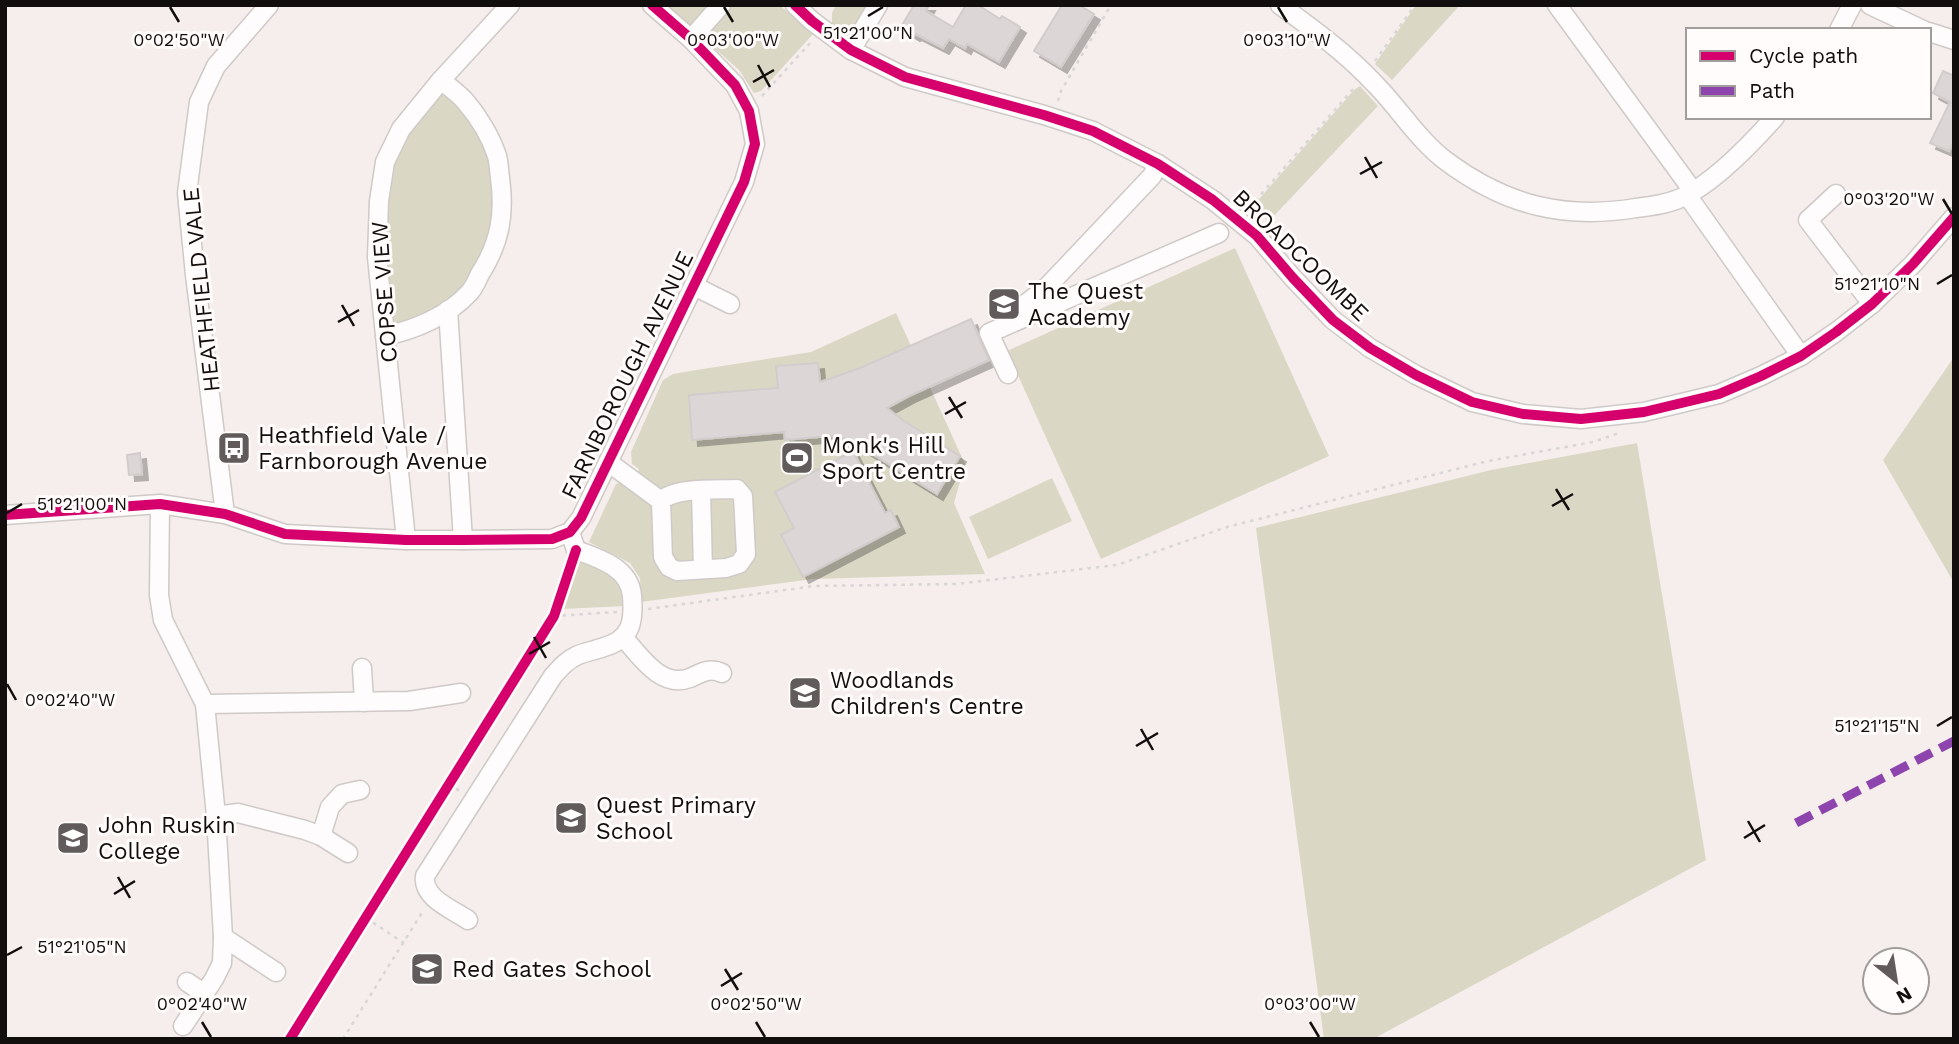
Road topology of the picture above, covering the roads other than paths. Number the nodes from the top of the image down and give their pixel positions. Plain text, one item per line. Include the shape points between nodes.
1 (269, 5) edge
2 (510, 5) edge
3 (652, 5) edge
4 (721, 5) edge
5 (795, 5) edge
6 (878, 5) edge
7 (1280, 5) edge
8 (1557, 5) edge
9 (1852, 5) edge
10 (1870, 5) edge
11 (819, 18) edge
12 (1840, 28) edge
13 (1919, 28) edge
14 (1931, 33) edge
15 (691, 39) junction
16 (1954, 40) edge
17 (851, 50) junction
18 (441, 80) junction
19 (1773, 119) edge
20 (1158, 164) junction
21 (1690, 193) junction
22 (1836, 194) dead end
23 (1954, 217) edge
24 (1219, 233) dead end
25 (694, 286) junction
26 (730, 304) dead end
27 (1872, 304) junction
28 (448, 310) junction
29 (989, 332) junction
30 (385, 336) junction
31 (1801, 356) junction
32 (1008, 374) dead end
33 (608, 462) junction
34 (701, 491) junction
35 (661, 501) junction
36 (160, 504) junction
37 (225, 514) junction
38 (5, 515) edge
39 (570, 532) junction
40 (406, 540) junction
41 (463, 540) junction
42 (703, 569) junction
43 (623, 637) junction
44 (362, 668) dead end
45 (722, 673) dead end
46 (461, 694) dead end
47 (364, 702) junction
48 (205, 704) junction
49 (360, 790) dead end
50 (216, 816) junction
51 (321, 836) junction
52 (348, 853) dead end
53 (468, 920) dead end
54 (223, 937) junction
55 (276, 972) dead end
56 (187, 982) dead end
57 (205, 994) junction
58 (183, 1026) dead end

1 - 37 street, HEATHFIELD VALE via 216,66 199,102 187,192
2 - 18 street, COPSE VIEW
3 - 15 street, FARNBOROUGH AVENUE
4 - 15 street
5 - 11 street, BROADCOOMBE
6 - 17 street
7 - 21 street via 1366,75 1445,160 1504,196 1575,213 1609,213 1671,202
8 - 21 street
9 - 12 street
10 - 13 street
11 - 17 street, BROADCOOMBE
14 - 16 street
15 - 25 street, FARNBOROUGH AVENUE via 735,85 749,111 755,144 744,182
17 - 20 street, BROADCOOMBE via 905,77 1093,131
18 - 28 street via 465,100 497,157 503,217 485,267 469,293
18 - 30 street, COPSE VIEW via 401,129 385,162 377,257
19 - 21 street
20 - 29 street via 1152,176 1046,288
20 - 31 street, BROADCOOMBE via 1257,236 1333,320 1370,348 1472,402 1523,414 1581,419 1644,412 1719,394
21 - 31 street
22 - 27 street via 1808,220
23 - 27 street, BROADCOOMBE
24 - 29 street
25 - 26 street
25 - 33 street, FARNBOROUGH AVENUE
27 - 31 street, BROADCOOMBE
28 - 30 street via 405,332
28 - 41 street
29 - 32 street
30 - 40 street, COPSE VIEW
33 - 35 street
33 - 39 street, FARNBOROUGH AVENUE
34 - 35 street via 666,495
34 - 42 street
34 - 42 street via 737,489 743,496 746,554 739,564
35 - 42 street via 663,557 669,567 677,571
36 - 37 street, FARNBOROUGH AVENUE
36 - 38 street, FARNBOROUGH AVENUE
36 - 48 street via 163,620
37 - 40 street, FARNBOROUGH AVENUE via 285,534
39 - 41 street, FARNBOROUGH AVENUE via 552,539
39 - 43 street via 576,550 614,566 632,590 632,626
40 - 41 street, FARNBOROUGH AVENUE
43 - 45 street via 656,673 666,677 677,681 708,670
43 - 53 street via 579,654 553,676 425,876 432,897
44 - 47 street
46 - 47 street
47 - 48 street
48 - 50 street
49 - 51 street via 342,794 330,807
50 - 51 street via 238,813
50 - 54 street
51 - 52 street
54 - 55 street
54 - 57 street via 222,963
56 - 57 street
57 - 58 street

